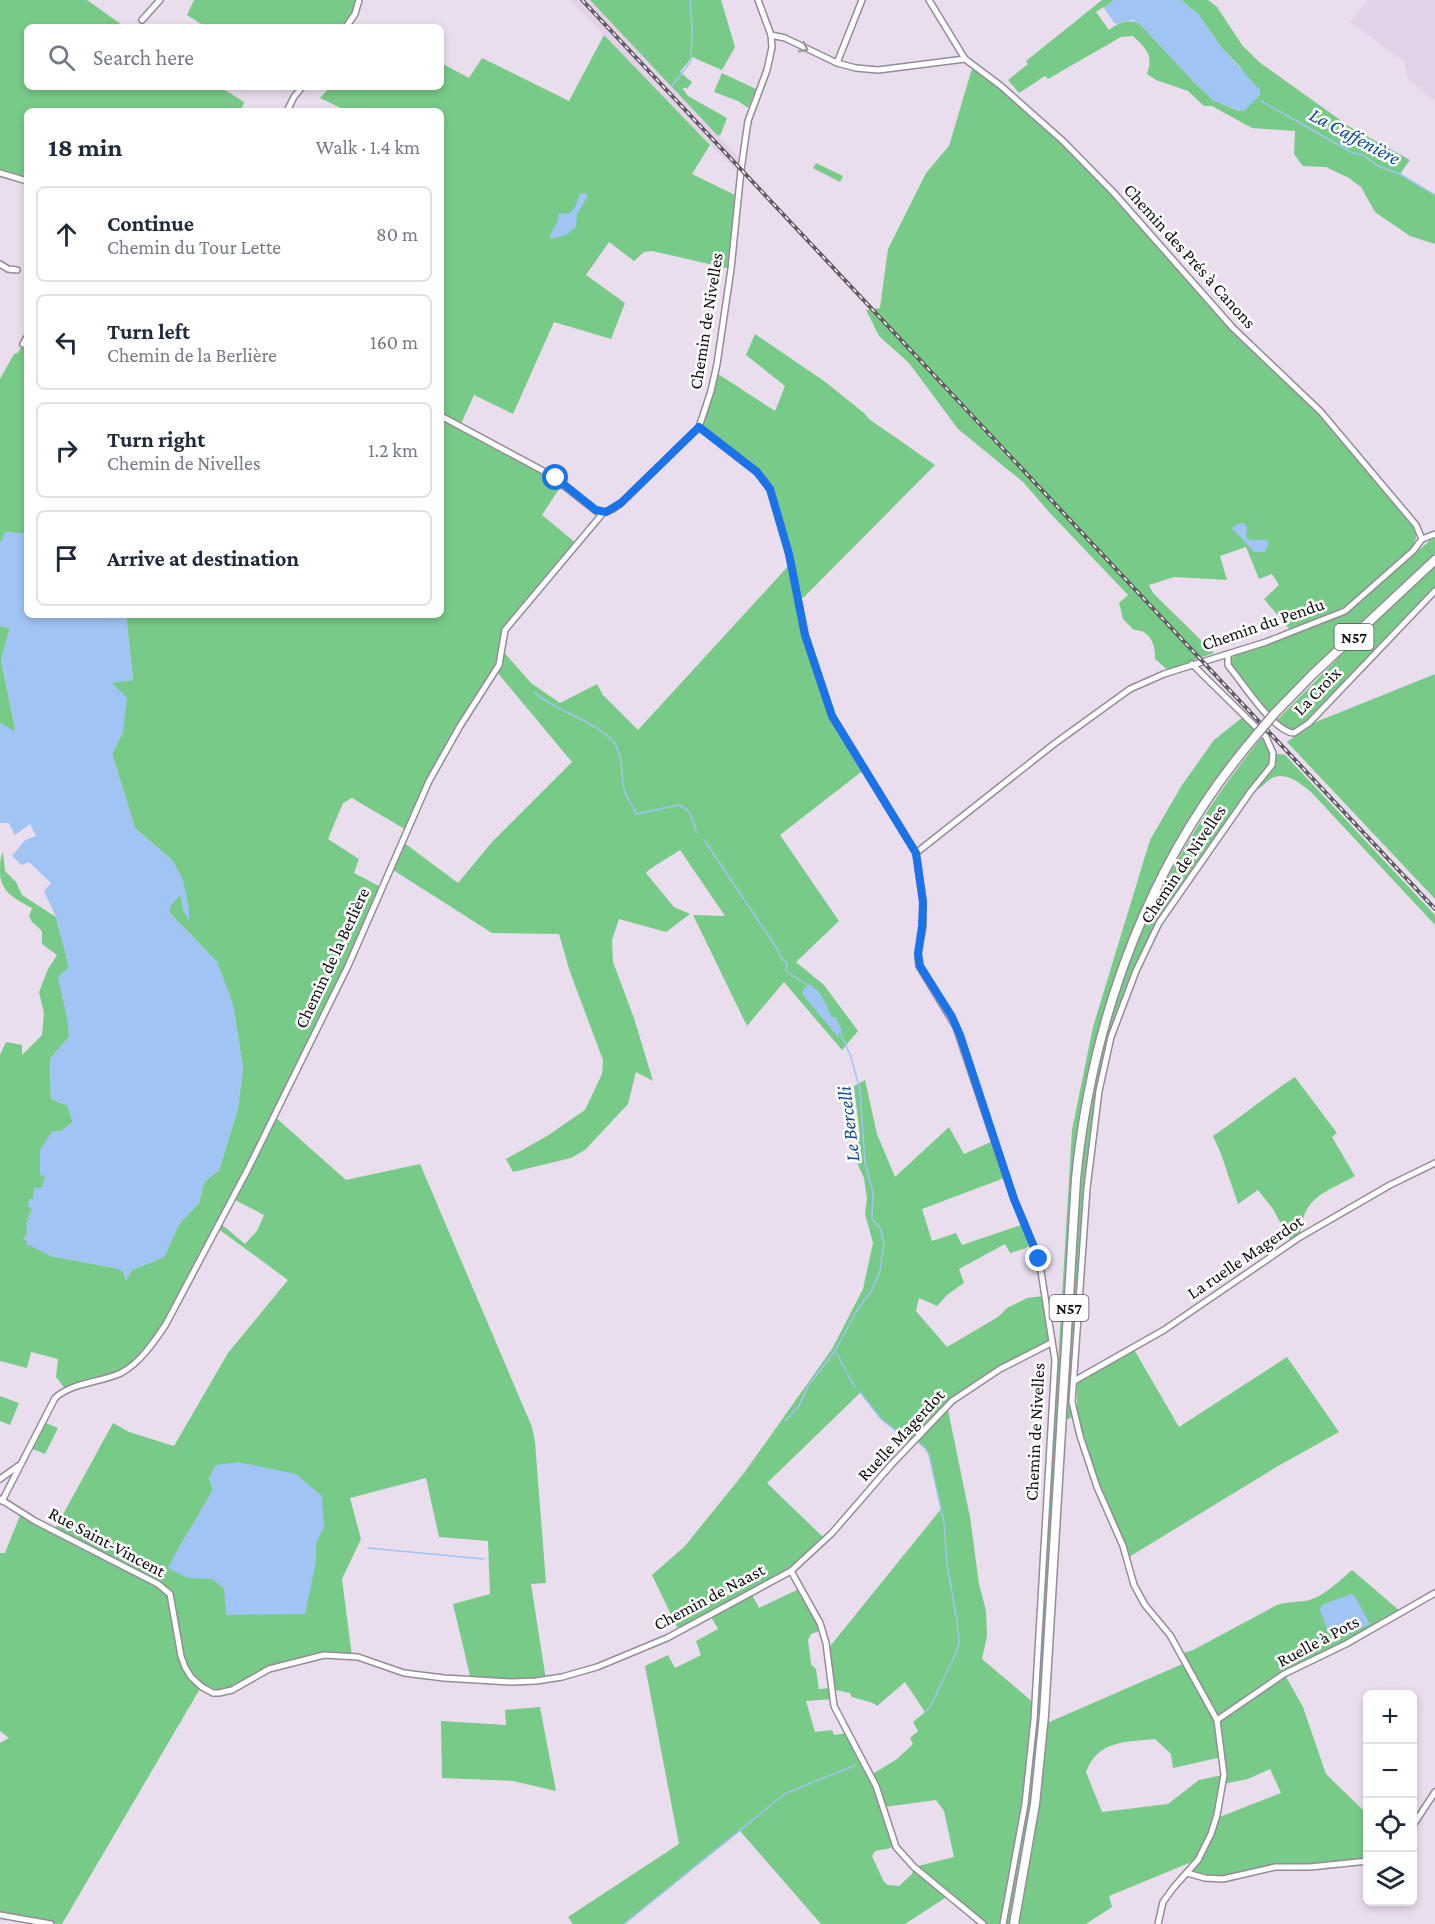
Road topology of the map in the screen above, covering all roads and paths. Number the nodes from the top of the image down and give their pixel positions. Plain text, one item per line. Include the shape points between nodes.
1 (160, 0) edge
2 (359, 0) edge
3 (758, 0) edge
4 (862, 0) edge
5 (931, 1) edge
6 (142, 20) dead end
7 (348, 24) edge
8 (771, 35) junction
9 (965, 60) junction
10 (837, 63) junction
11 (300, 90) edge
12 (289, 108) edge
13 (0, 172) edge
14 (24, 180) edge
15 (0, 264) edge
16 (17, 270) dead end
17 (24, 341) edge
18 (22, 344) dead end
19 (444, 418) edge
20 (699, 427) junction
21 (603, 513) junction
22 (1435, 534) edge
23 (1422, 539) junction
24 (1435, 560) edge
25 (1435, 591) edge
26 (1228, 654) junction
27 (1192, 664) junction
28 (916, 853) junction
29 (1435, 1163) edge
30 (1051, 1343) junction
31 (1074, 1381) junction
32 (19, 1465) junction
33 (0, 1479) edge
34 (0, 1486) edge
35 (7, 1493) junction
36 (1, 1500) edge
37 (791, 1571) junction
38 (1435, 1593) edge
39 (378, 1663) joint
40 (1218, 1720) junction
41 (1435, 1792) edge
42 (1417, 1821) edge
43 (1363, 1862) edge
44 (1187, 1873) junction
45 (0, 1914) edge
46 (51, 1924) edge
47 (983, 1924) edge
48 (1004, 1924) edge
49 (1014, 1924) edge
50 (1158, 1924) edge

1 - 6 street
2 - 7 street
3 - 8 street, Chemin de Nivelles
4 - 10 street
5 - 9 street, Chemin des Prés à Canons
8 -> 10 street
8 - 20 street, Chemin de Nivelles via 767,70 748,121 717,364
9 - 10 street via 878,70
9 - 23 street, Chemin des Prés à Canons via 1063,141 1113,192 1233,328 1321,412 1401,506
11 - 12 street
13 - 14 street
15 - 16 street
17 - 18 street
19 - 21 street via 549,474
20 - 21 street, Chemin de la Berlière via 621,503
20 - 28 street, Chemin de Nivelles via 757,472 770,489 788,547 805,635 832,716
21 - 32 street, Chemin de la Berlière via 505,630 499,665 429,781 348,966 166,1324 128,1368 66,1390 55,1398
22 - 23 street
23 - 26 street, Chemin du Pendu via 1345,611
24 - 49 highway, N57, bridge via 1312,675 1242,752 1191,826 1148,907 1113,995 1087,1097 1076,1179 1041,1748
25 - 26 street, La Croix via 1294,733 1280,728 1257,702 1228,665
26 - 27 street, Chemin du Pendu
27 - 28 street, Chemin du Pendu via 1120,695
27 - 31 street, Chemin de Nivelles via 1266,737 1273,759 1159,923 1116,1020 1101,1078 1092,1144
28 - 30 street, Chemin de Nivelles via 923,902 920,966 956,1027 1014,1199 1036,1250
29 - 31 street, La ruelle Magerdot via 1300,1237 1171,1326
30 - 37 street, Ruelle Magerdot via 1000,1369 952,1401 832,1533
30 - 48 street, Chemin de Nivelles via 1055,1360 1034,1712 1025,1804
31 - 40 street, Chemin de Nivelles via 1072,1410 1134,1584 1144,1605 1170,1635
32 - 33 street
32 - 35 street, Chemin de la Berlière
34 - 35 street
35 - 36 street, Chemin de la Berlière
36 - 39 street, Rue Saint-Vincent via 135,1571 170,1594 185,1667 191,1677 213,1693 232,1690 269,1669 315,1656 352,1656
37 - 39 street, Chemin de Naast via 667,1638 571,1675 496,1682 409,1674
37 - 47 street, Chemin de Naast via 820,1623 834,1706 876,1786 896,1847 914,1867
38 - 40 street, Ruelle à Pots via 1284,1674
40 - 44 street, Chemin de Nivelles via 1224,1775 1221,1799 1211,1834
41 - 42 street
43 - 44 street via 1275,1867 1223,1879
44 - 50 street, Chemin de Nivelles via 1163,1902
45 - 46 street

